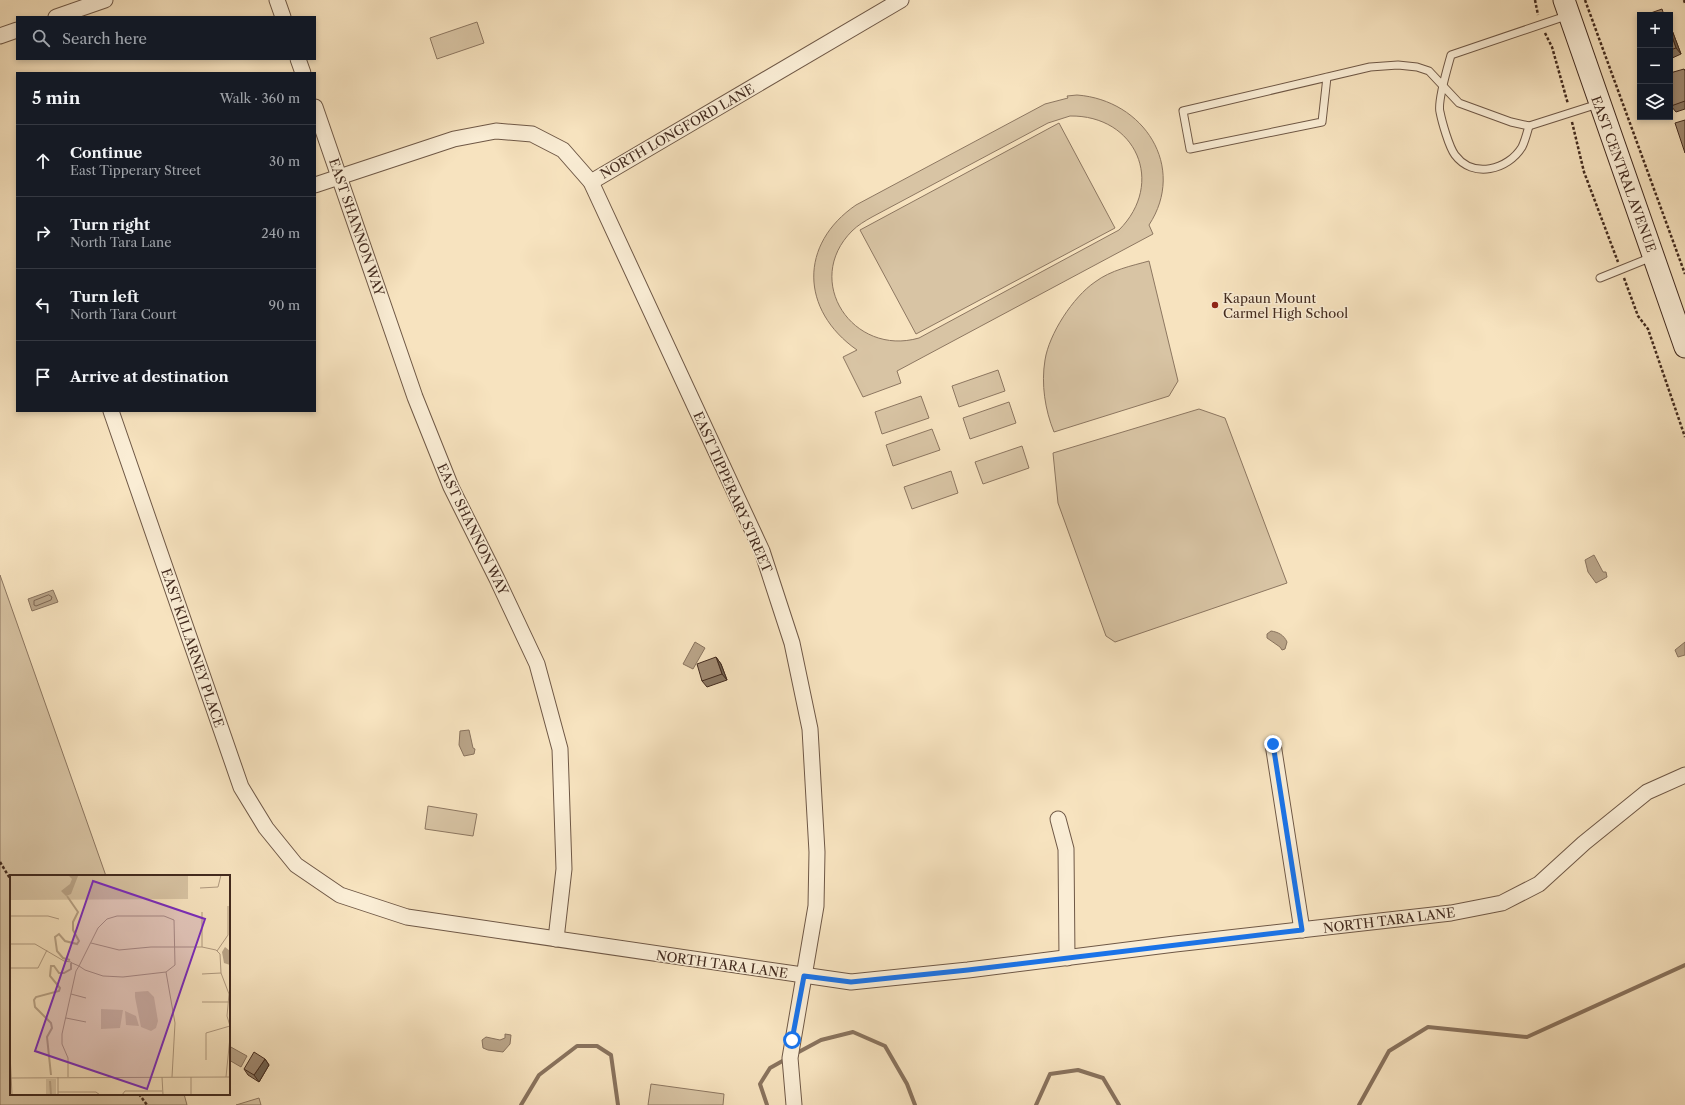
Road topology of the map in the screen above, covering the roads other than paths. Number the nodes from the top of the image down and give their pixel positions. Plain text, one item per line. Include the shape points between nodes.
1 (105, 0) edge
2 (277, 0) edge
3 (901, 0) edge
4 (1566, 8) edge
5 (59, 16) edge
6 (283, 16) edge
7 (16, 30) edge
8 (0, 36) edge
9 (298, 60) edge
10 (303, 72) edge
11 (1327, 77) junction
12 (1444, 85) junction
13 (1598, 104) junction
14 (316, 110) edge
15 (1529, 126) junction
16 (339, 177) junction
17 (591, 182) junction
18 (316, 185) edge
19 (1653, 256) junction
20 (1600, 278) dead end
21 (1685, 347) edge
22 (111, 412) edge
23 (1273, 744) dead end
24 (1685, 775) edge
25 (1058, 819) dead end
26 (302, 869) joint
27 (1302, 930) junction
28 (556, 939) junction
29 (1067, 958) junction
30 (804, 976) junction
31 (794, 1105) edge

1 - 5 street
2 - 6 street
3 - 17 street, NORTH LONGFORD LANE
4 - 12 lane via 1541,25 1451,55
4 - 13 main road, EAST CENTRAL AVENUE
7 - 8 street
9 - 10 street
11 - 11 lane via 1183,111 1190,149 1322,122
11 - 12 lane via 1370,67 1398,65 1430,71
12 - 15 lane via 1459,103
12 - 15 lane via 1439,110 1454,154 1465,165 1482,170 1495,168 1512,158 1522,146
13 - 15 lane
13 - 19 main road, EAST CENTRAL AVENUE
14 - 16 street, EAST SHANNON WAY
16 - 17 street, NORTH LONGFORD LANE via 454,139 496,130 532,134 563,150
16 - 18 street, NORTH LONGFORD LANE
16 - 28 street, EAST SHANNON WAY via 415,397 451,487 498,579 537,664 560,749 564,869
17 - 30 street, EAST TIPPERARY STREET via 762,551 792,643 810,729 817,852 816,906
19 - 20 lane
19 - 21 main road, EAST CENTRAL AVENUE
22 - 26 street, EAST KILLARNEY PLACE via 241,787 266,828
23 - 27 street
24 - 27 street, NORTH TARA LANE via 1647,792 1538,884 1502,903 1451,913
25 - 29 street via 1066,849
26 - 28 street, NORTH TARA LANE via 340,895 407,917
27 - 29 street, NORTH TARA LANE
28 - 30 street, NORTH TARA LANE
29 - 30 street, NORTH TARA LANE via 851,982
30 - 31 street, EAST TIPPERARY STREET via 790,1058

